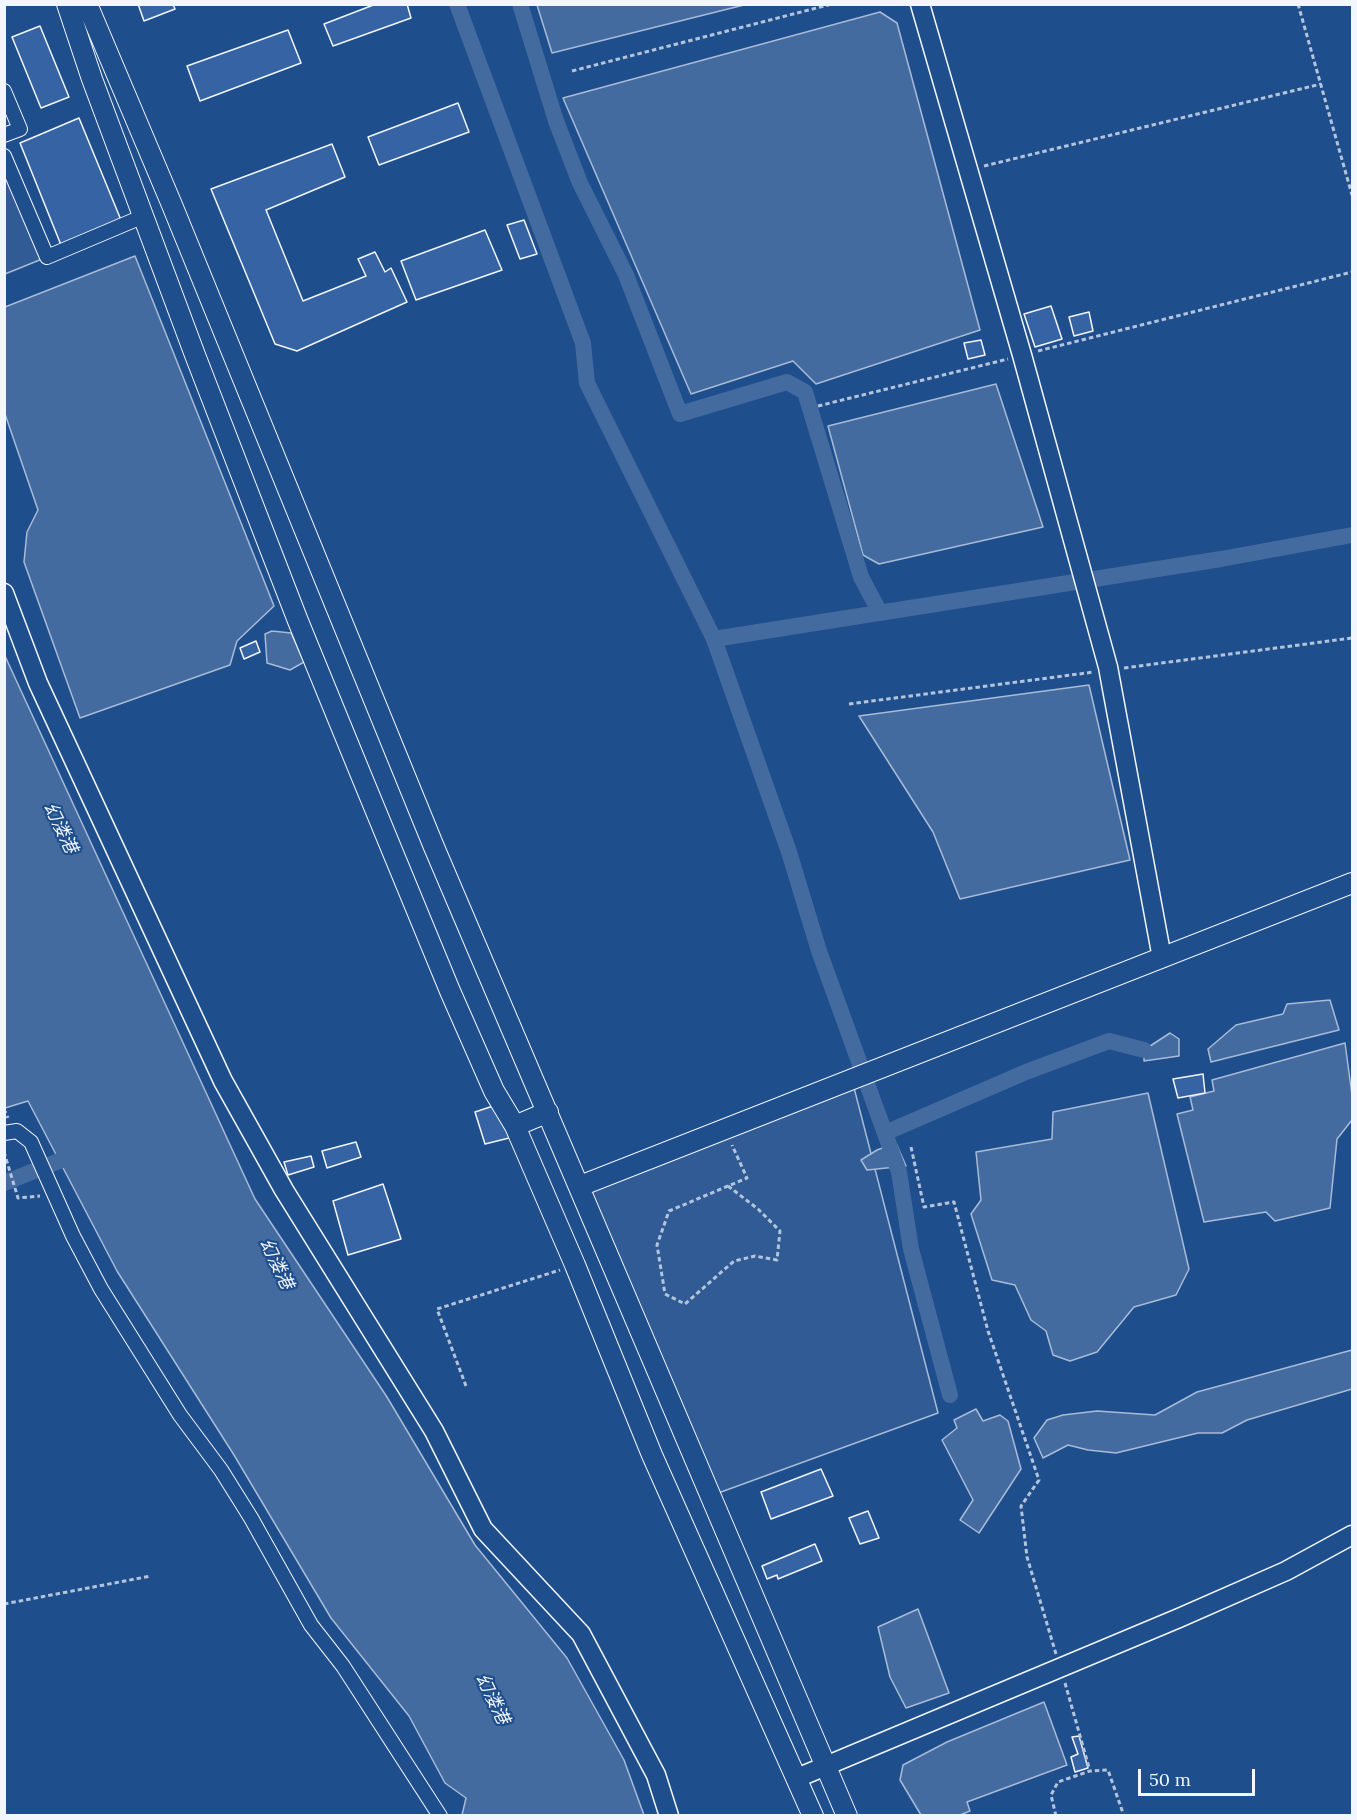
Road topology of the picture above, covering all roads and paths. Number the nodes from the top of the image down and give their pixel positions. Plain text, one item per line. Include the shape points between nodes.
1 (67, 4) edge
2 (87, 4) edge
3 (832, 4) edge
4 (920, 4) edge
5 (1298, 4) edge
6 (572, 71) dead end
7 (1321, 84) junction
8 (4, 91) edge
9 (4, 135) edge
10 (4, 156) edge
11 (968, 170) junction
12 (1353, 195) edge
13 (144, 216) junction
14 (1353, 272) edge
15 (1022, 355) junction
16 (818, 406) dead end
17 (4, 593) edge
18 (1353, 883) edge
19 (1162, 958) junction
20 (548, 1112) junction
21 (515, 1126) junction
22 (726, 1129) junction
23 (4, 1133) edge
24 (911, 1147) dead end
25 (4, 1152) edge
26 (580, 1186) junction
27 (728, 1186) junction
28 (55, 1195) junction
29 (576, 1265) junction
30 (466, 1386) dead end
31 (1353, 1535) edge
32 (151, 1576) dead end
33 (4, 1604) edge
34 (1060, 1668) junction
35 (825, 1766) junction
36 (1090, 1771) junction
37 (797, 1778) junction
38 (440, 1815) edge
39 (669, 1815) edge
40 (813, 1815) edge
41 (847, 1815) edge
42 (1056, 1815) edge
43 (1124, 1815) edge

1 - 13 main road
2 - 20 main road via 429,836
3 - 6 path
4 - 11 street
5 - 7 path
7 - 11 path
7 - 12 path
8 - 9 street via 20,129
10 - 13 street via 46,257
11 - 15 street
13 - 21 main road via 298,621 450,991 494,1091
14 - 15 path
15 - 16 path
15 - 19 street via 1108,667
17 - 39 street via 38,682 223,1081 284,1190 434,1431 483,1528 581,1634 656,1775
18 - 19 main road
19 - 22 main road
20 - 21 main road
20 - 26 main road
21 - 29 main road
22 - 26 main road
22 - 27 path via 747,1178
23 - 28 street via 17,1131 30,1142
24 - 34 path via 924,1207 954,1202 988,1331 1039,1480 1021,1506 1027,1557
25 - 28 path via 18,1198
26 - 35 main road
27 - 27 path via 669,1211 657,1245 665,1294 685,1304 734,1261 755,1256 777,1260 780,1231
28 - 38 street via 119,1318 180,1416 221,1470 311,1625
29 - 30 path via 437,1310
29 - 37 main road via 652,1455
31 - 34 street via 1286,1571
32 - 33 path
34 - 35 street
34 - 36 path
35 - 37 street
35 - 41 main road
36 - 42 path via 1058,1782 1051,1795
36 - 43 path via 1108,1770
37 - 40 main road

